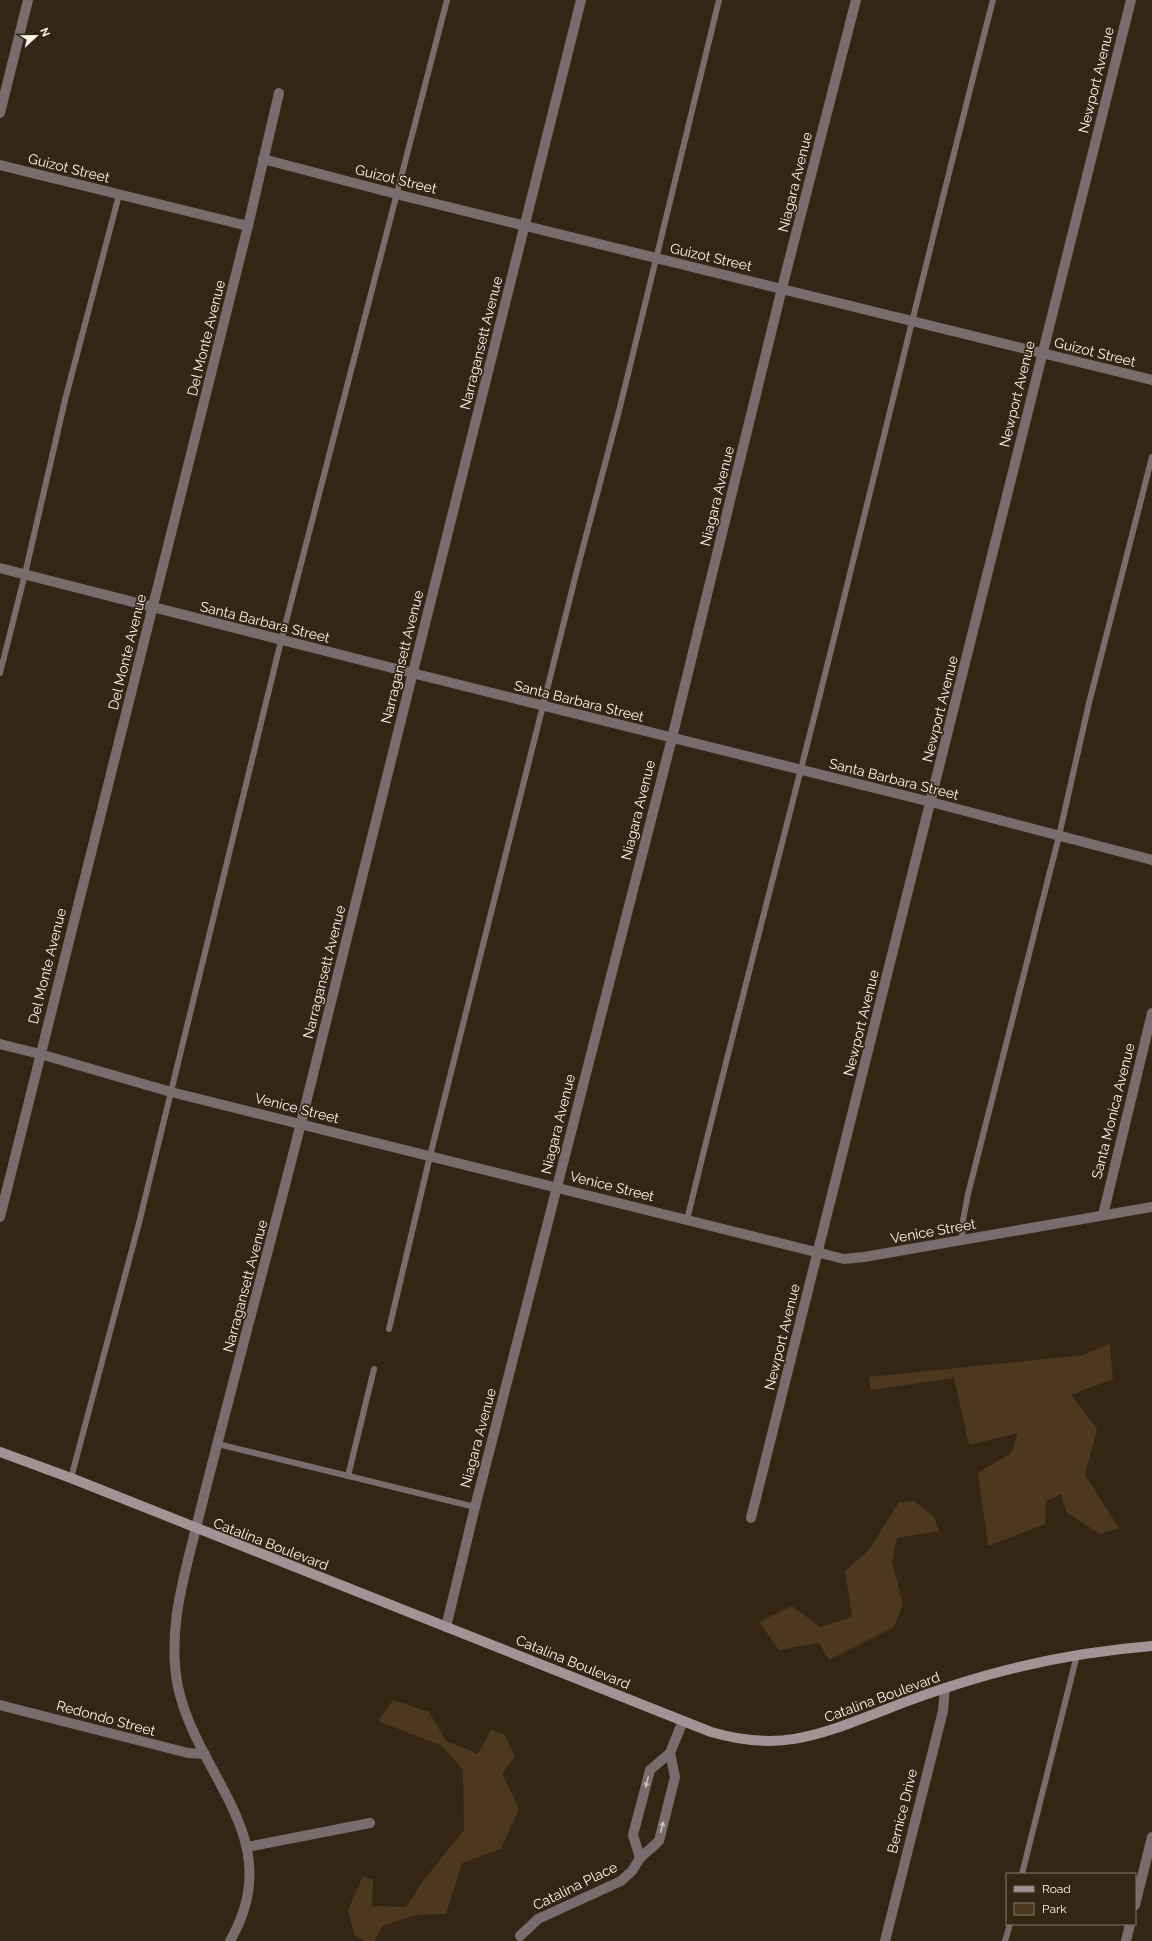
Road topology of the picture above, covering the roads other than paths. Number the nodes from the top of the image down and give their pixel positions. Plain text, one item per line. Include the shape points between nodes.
1 (28, 0) edge
2 (447, 0) edge
3 (581, 0) edge
4 (719, 0) edge
5 (856, 0) edge
6 (993, 0) edge
7 (1131, 0) edge
8 (3, 88) edge
9 (279, 93) dead end
10 (0, 113) edge
11 (263, 159) junction
12 (0, 166) edge
13 (119, 194) junction
14 (396, 194) junction
15 (526, 225) junction
16 (248, 226) junction
17 (656, 258) junction
18 (782, 288) junction
19 (914, 320) junction
20 (1041, 353) junction
21 (1152, 380) edge
22 (1152, 457) edge
23 (0, 568) edge
24 (25, 574) junction
25 (152, 608) junction
26 (281, 641) junction
27 (0, 673) edge
28 (412, 673) junction
29 (542, 707) junction
30 (672, 738) junction
31 (801, 770) junction
32 (931, 802) junction
33 (1059, 836) junction
34 (1152, 860) edge
35 (1152, 1013) edge
36 (0, 1044) edge
37 (40, 1054) junction
38 (170, 1092) junction
39 (301, 1123) junction
40 (430, 1156) junction
41 (557, 1187) junction
42 (1152, 1207) edge
43 (1103, 1215) junction
44 (0, 1217) edge
45 (687, 1220) junction
46 (962, 1241) junction
47 (818, 1252) junction
48 (389, 1329) dead end
49 (374, 1369) dead end
50 (218, 1444) junction
51 (0, 1452) edge
52 (348, 1476) junction
53 (71, 1478) junction
54 (475, 1507) junction
55 (751, 1518) dead end
56 (196, 1529) junction
57 (446, 1627) junction
58 (1152, 1646) edge
59 (1077, 1656) junction
60 (945, 1688) junction
61 (0, 1705) edge
62 (683, 1721) junction
63 (670, 1753) junction
64 (205, 1754) junction
65 (370, 1823) dead end
66 (1152, 1837) edge
67 (247, 1847) junction
68 (640, 1858) junction
69 (1022, 1873) edge
70 (1136, 1901) edge
71 (1010, 1925) edge
72 (1130, 1925) edge
73 (520, 1936) dead end
74 (230, 1941) edge
75 (885, 1941) edge
76 (1005, 1941) edge
77 (1126, 1941) edge

1 - 8 street
2 - 14 lane
3 - 15 street, Narragansett Avenue
4 - 17 lane
5 - 18 street, Niagara Avenue
6 - 19 lane
7 - 20 street, Newport Avenue
8 - 10 street
9 - 11 street, Del Monte Avenue
11 - 14 street, Guizot Street
11 - 16 street, Del Monte Avenue
12 - 13 street, Guizot Street
13 - 16 street, Guizot Street
13 - 24 lane via 65,400
14 - 15 street, Guizot Street
14 - 26 lane
15 - 17 street, Guizot Street
15 - 28 street, Narragansett Avenue
16 - 25 street, Del Monte Avenue
17 - 18 street, Guizot Street
17 - 29 lane
18 - 19 street, Guizot Street
18 - 30 street, Niagara Avenue
19 - 20 street, Guizot Street
19 - 31 lane
20 - 21 street, Guizot Street
20 - 32 street, Newport Avenue
22 - 33 lane via 1089,703
23 - 24 street, Santa Barbara Street
24 - 25 street, Santa Barbara Street
24 - 27 lane
25 - 26 street, Santa Barbara Street
25 - 37 street, Del Monte Avenue
26 - 28 street, Santa Barbara Street
26 - 38 lane
28 - 29 street, Santa Barbara Street
28 - 39 street, Narragansett Avenue
29 - 30 street, Santa Barbara Street
29 - 40 lane
30 - 31 street, Santa Barbara Street
30 - 41 street, Niagara Avenue
31 - 32 street, Santa Barbara Street
31 - 45 lane
32 - 33 street, Santa Barbara Street
32 - 47 street, Newport Avenue
33 - 34 street, Santa Barbara Street
33 - 46 lane via 968,1194
35 - 43 street, Santa Monica Avenue
36 - 37 street, Venice Street
37 - 38 street, Venice Street
37 - 44 street, Del Monte Avenue
38 - 39 street, Venice Street
38 - 53 lane via 139,1223
39 - 40 street, Venice Street
39 - 50 street, Narragansett Avenue
40 - 41 street, Venice Street
40 - 48 lane
41 - 45 street, Venice Street
41 - 54 street, Niagara Avenue
42 - 43 street, Venice Street
43 - 46 street, Venice Street
45 - 47 street, Venice Street
46 - 47 street, Venice Street via 844,1259
47 - 55 street, Newport Avenue
49 - 52 lane
50 - 52 lane
50 - 56 street, Narragansett Avenue
51 - 53 main road, Catalina Boulevard
52 - 54 lane
53 - 56 main road, Catalina Boulevard
54 - 57 street, Niagara Avenue
56 - 57 main road, Catalina Boulevard
56 - 64 street, Narragansett Avenue via 177,1611 174,1653 183,1704
57 - 62 main road, Catalina Boulevard
58 - 59 main road, Catalina Boulevard
59 - 60 main road, Catalina Boulevard via 1001,1672
59 - 69 lane
60 - 62 main road, Catalina Boulevard via 826,1732 799,1739 741,1739 711,1732
60 - 75 street, Bernice Drive via 943,1710
61 - 64 street, Redondo Street via 188,1753
62 - 63 street
68 -> 63 street, Catalina Place via 659,1841 675,1777
63 -> 68 street via 650,1770 633,1835
64 - 67 street, Narragansett Avenue via 231,1801
65 - 67 street
66 - 70 street
67 - 74 street, Narragansett Avenue via 247,1896 240,1921
68 - 73 street, Catalina Place via 632,1871 621,1881 538,1919
71 - 76 lane
72 - 77 street

